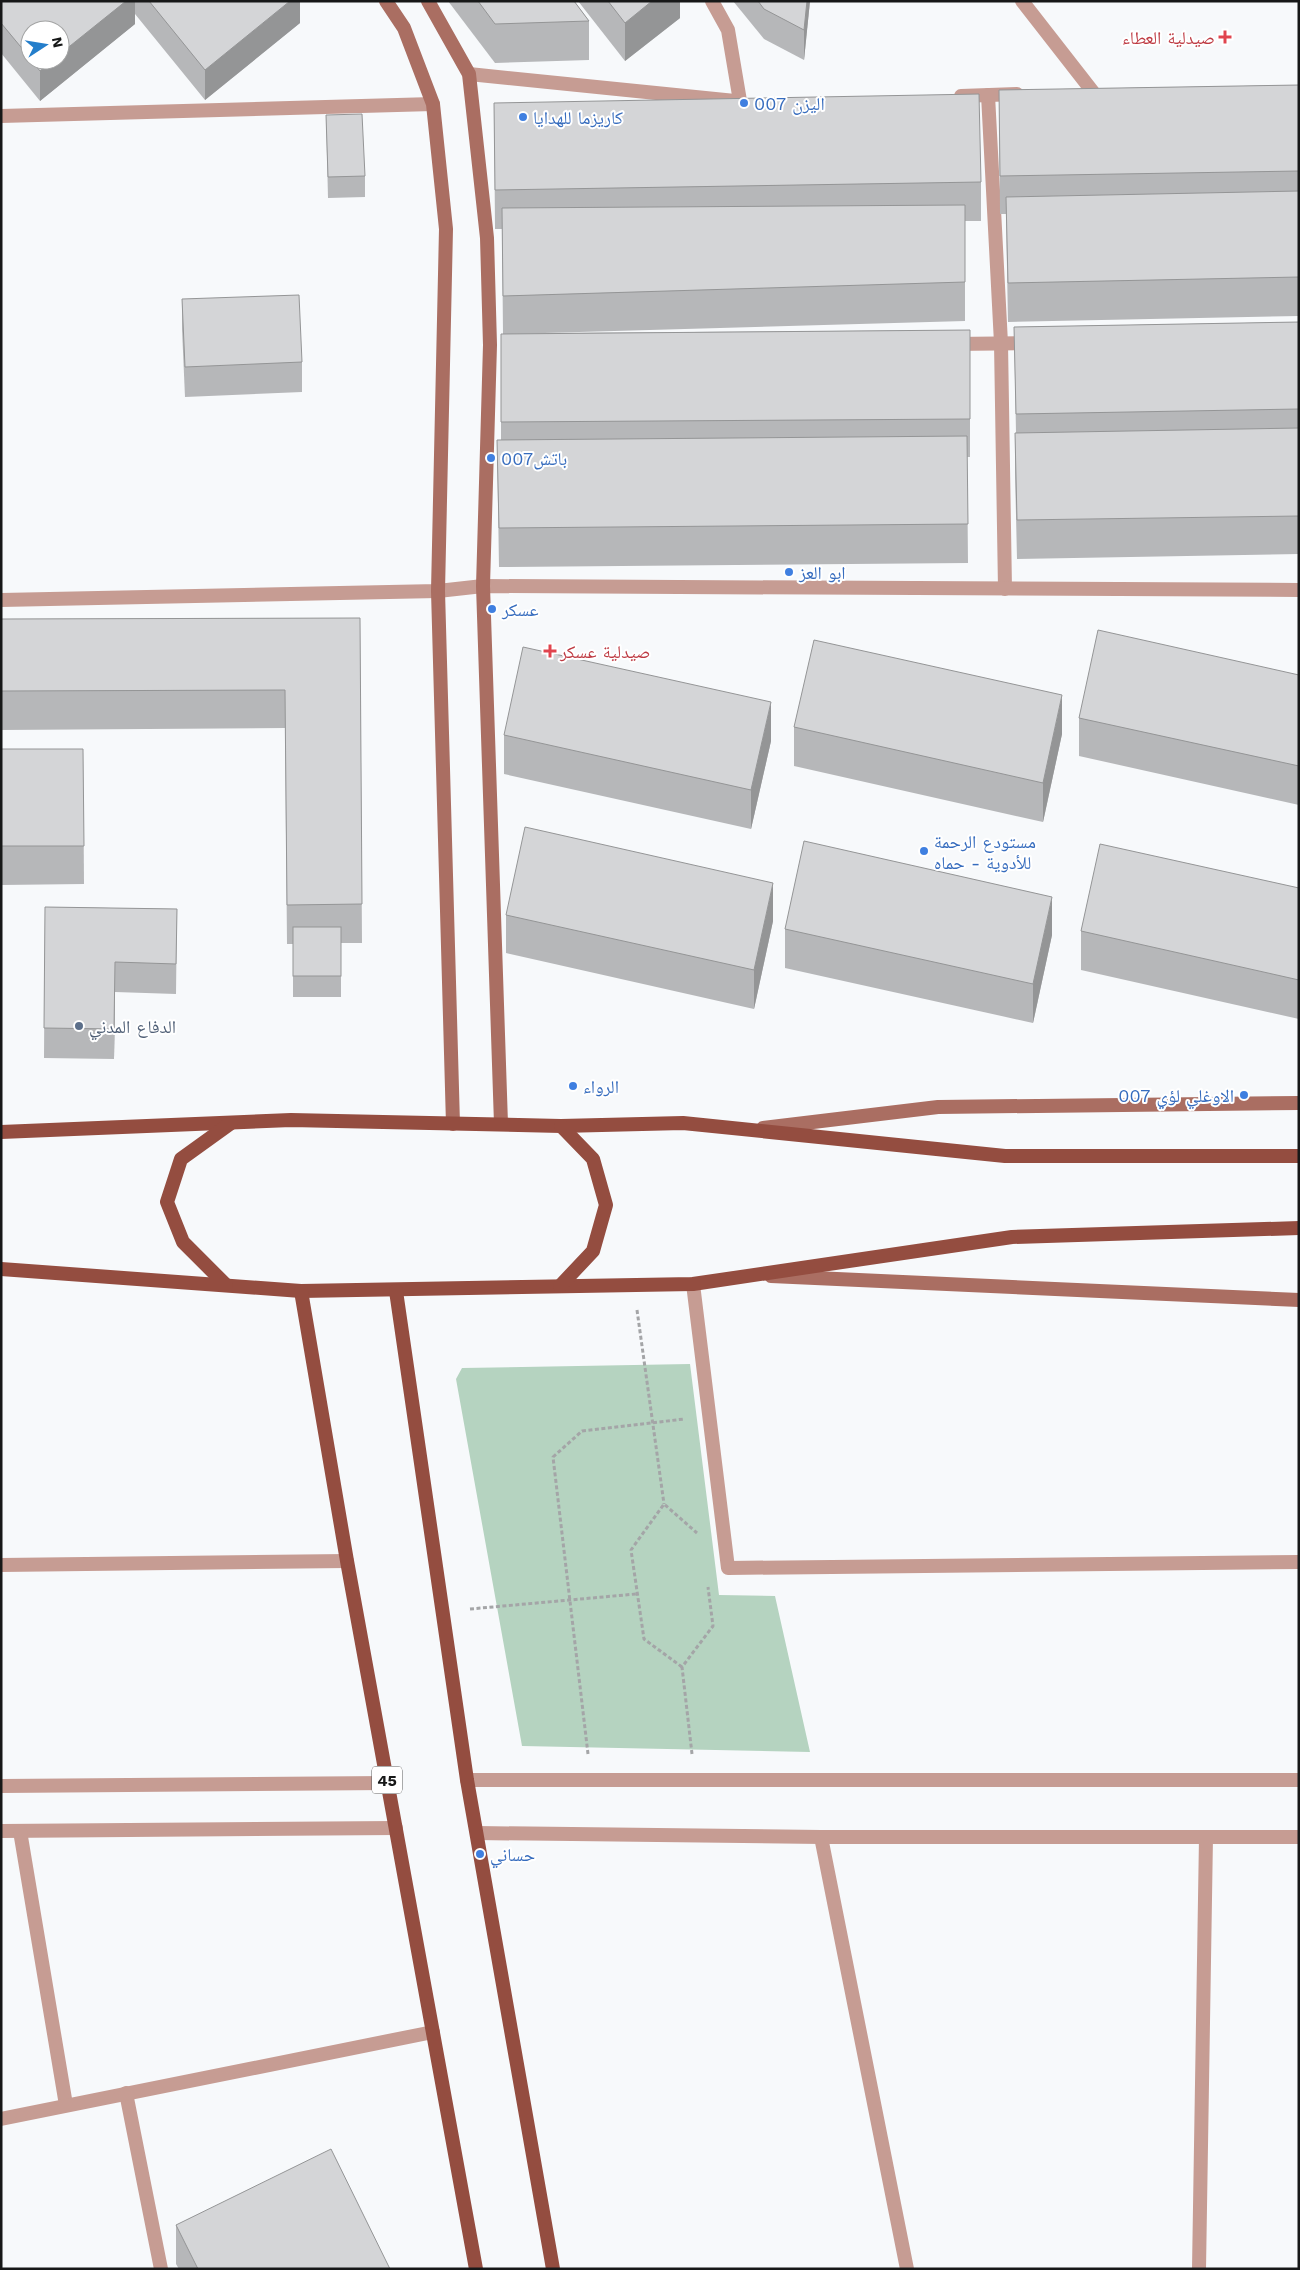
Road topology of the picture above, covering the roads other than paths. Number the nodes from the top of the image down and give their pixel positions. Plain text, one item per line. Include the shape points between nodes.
1 (386, 1) edge
2 (428, 1) edge
3 (712, 1) edge
4 (1025, 2) edge
5 (469, 74) junction
6 (1074, 92) edge
7 (1036, 94) edge
8 (988, 95) junction
9 (948, 96) edge
10 (433, 104) junction
11 (1, 116) edge
12 (1001, 343) junction
13 (1050, 343) edge
14 (942, 344) edge
15 (483, 586) junction
16 (1005, 590) junction
17 (1299, 590) edge
18 (438, 591) junction
19 (1, 600) edge
20 (1299, 1103) edge
21 (231, 1123) junction
22 (453, 1124) junction
23 (501, 1124) junction
24 (561, 1126) junction
25 (751, 1130) junction
26 (1, 1132) edge
27 (1299, 1156) edge
28 (1299, 1228) edge
29 (1, 1269) edge
30 (753, 1275) junction
31 (693, 1284) junction
32 (226, 1285) junction
33 (560, 1286) junction
34 (301, 1291) junction
35 (396, 1291) junction
36 (1299, 1300) edge
37 (347, 1561) junction
38 (1299, 1562) edge
39 (1, 1565) edge
40 (467, 1780) junction
41 (1299, 1780) edge
42 (387, 1783) junction
43 (1, 1786) edge
44 (396, 1828) junction
45 (1, 1831) edge
46 (20, 1831) junction
47 (477, 1833) junction
48 (821, 1837) junction
49 (1206, 1837) junction
50 (1299, 1837) edge
51 (433, 2032) junction
52 (126, 2093) junction
53 (66, 2105) junction
54 (1, 2119) edge
55 (161, 2269) edge
56 (476, 2269) edge
57 (553, 2269) edge
58 (907, 2269) edge
59 (1200, 2269) edge

1 - 10 main road via 404,28
2 - 5 main road
3 - 5 street via 728,30 745,101
4 - 6 street via 1098,92
5 - 15 main road via 495,345
7 - 8 street
8 - 9 street
8 - 12 street
10 - 11 street
10 - 18 main road via 446,230
12 - 13 street
12 - 14 street
12 - 16 street
15 - 16 street
15 - 18 street
15 - 23 main road
16 - 17 street
18 - 19 street
18 - 22 main road
20 - 25 main road via 938,1107
21 - 22 main road via 291,1120
21 - 26 main road
21 - 32 main road via 181,1159 167,1202 183,1242
22 - 23 main road
23 - 24 main road
24 - 25 main road via 684,1123
24 - 33 main road via 593,1160 606,1205 592,1251
25 - 27 main road via 1005,1156
28 - 30 main road via 1012,1237
29 - 32 main road
30 - 31 main road
30 - 36 main road
31 - 33 main road
31 - 38 street via 728,1568
32 - 34 main road
33 - 35 main road
34 - 35 main road
34 - 37 main road, 45
35 - 40 main road
37 - 39 street
37 - 42 main road, 45
40 - 41 street
40 - 47 main road
42 - 43 street
42 - 44 main road, 45
44 - 46 street
44 - 51 main road, 45
45 - 46 street
46 - 53 street
47 - 48 street
47 - 57 main road
48 - 49 street
48 - 58 street
49 - 50 street
49 - 59 street
51 - 52 street
51 - 56 main road, 45
52 - 53 street
52 - 55 street
53 - 54 street

